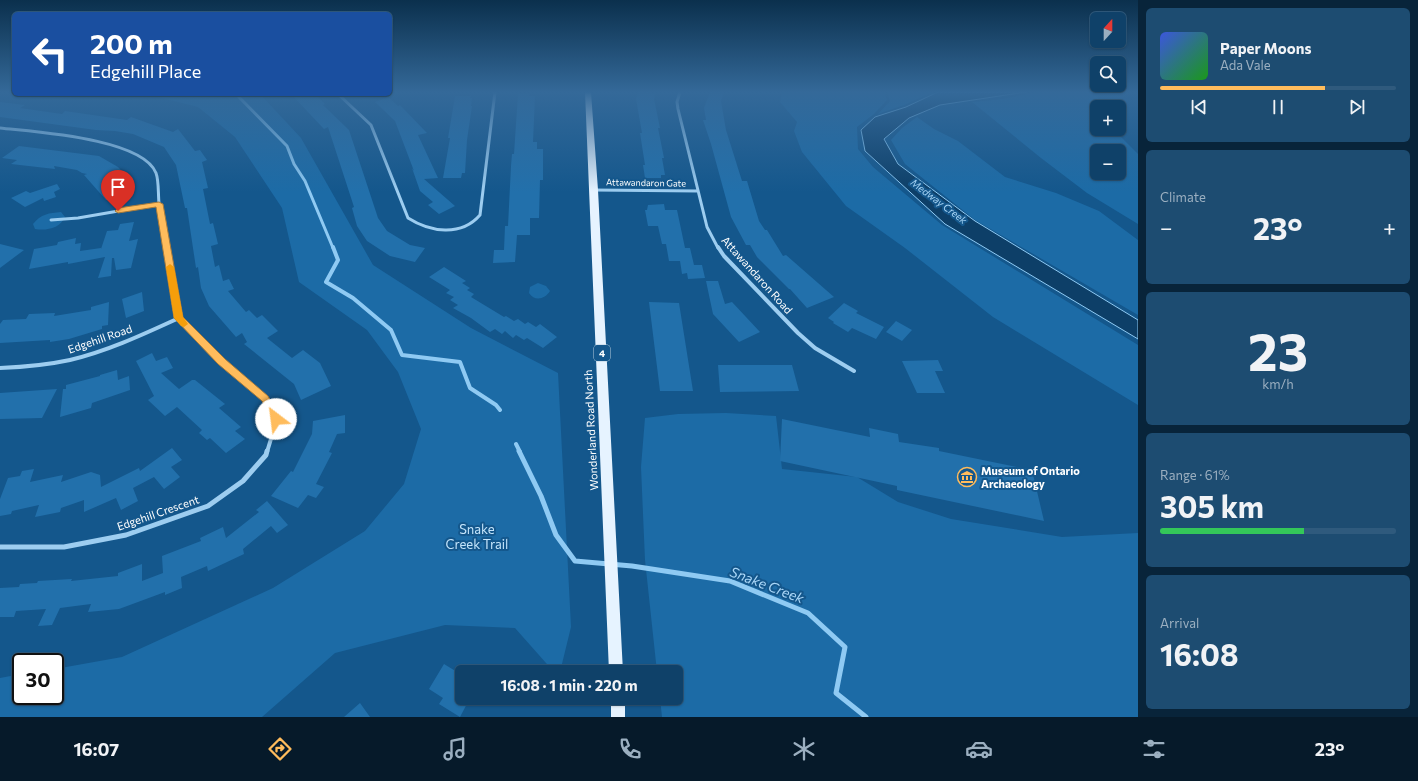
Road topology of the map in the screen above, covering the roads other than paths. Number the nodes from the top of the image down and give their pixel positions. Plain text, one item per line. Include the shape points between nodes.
1 (371, 125) edge
2 (491, 125) edge
3 (590, 125) edge
4 (682, 125) edge
5 (0, 128) edge
6 (594, 190) junction
7 (698, 191) junction
8 (159, 204) junction
9 (51, 220) dead end
10 (178, 318) junction
11 (0, 368) edge
12 (854, 371) dead end
13 (0, 547) edge
14 (616, 665) edge
15 (618, 705) edge
16 (618, 717) edge

1 - 2 street via 406,215 420,226 445,231 463,228 480,215
3 - 6 main road, Wonderland Road North / 4
4 - 7 street, Attawandaron Road
5 - 8 street via 93,140 129,150 147,161 156,173
6 - 7 street, Attawandaron Gate
6 - 14 main road, Wonderland Road North / 4
7 - 12 street, Attawandaron Road via 707,227 724,256 798,333 815,348
8 - 9 street
8 - 10 street
10 - 11 street, Edgehill Road via 89,355 49,364
10 - 13 street, Edgehill Crescent via 265,398 276,419 266,455 243,481 208,506 134,532 64,547
15 - 16 main road

